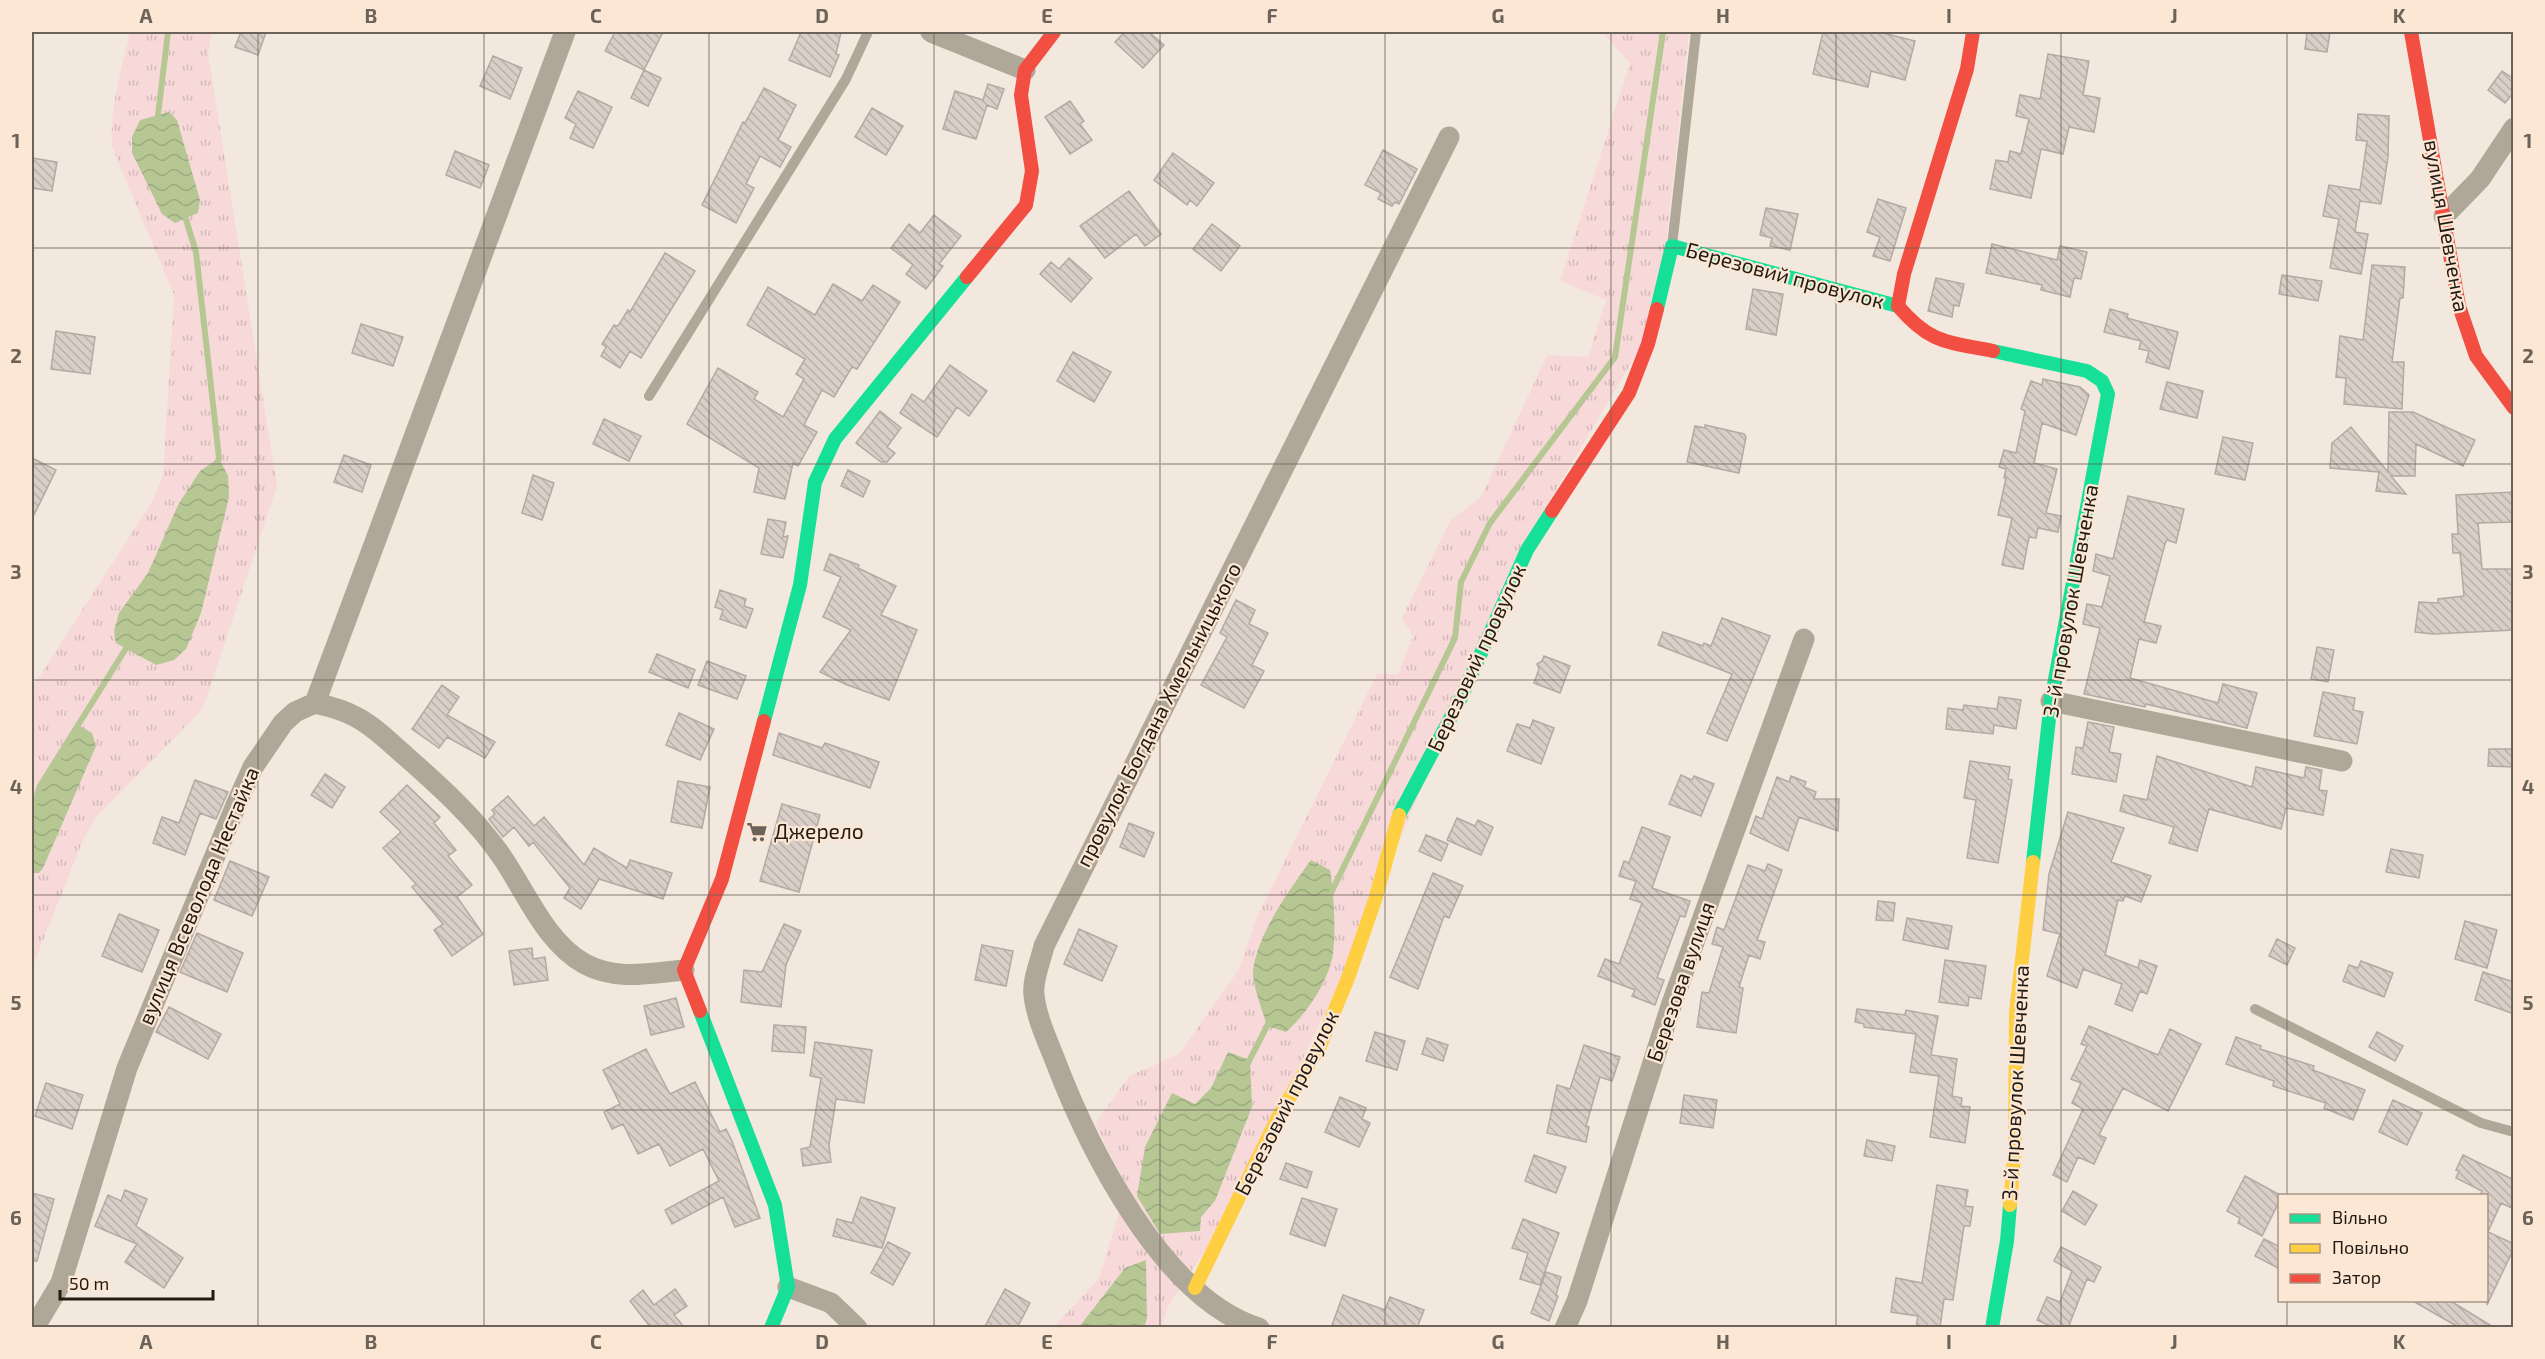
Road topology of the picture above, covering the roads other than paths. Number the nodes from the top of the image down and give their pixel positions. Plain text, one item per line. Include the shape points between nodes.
1 (565, 32) edge
2 (868, 32) edge
3 (931, 32) edge
4 (1054, 32) edge
5 (1696, 32) edge
6 (1973, 32) edge
7 (2411, 32) edge
8 (1025, 70) junction
9 (2514, 128) edge
10 (1449, 137) dead end
11 (2444, 216) junction
12 (1672, 246) junction
13 (1898, 306) junction
14 (649, 396) dead end
15 (2511, 399) edge
16 (1804, 639) dead end
17 (2051, 700) junction
18 (315, 703) junction
19 (2342, 761) dead end
20 (684, 970) junction
21 (2255, 1009) dead end
22 (2514, 1132) edge
23 (788, 1287) junction
24 (1195, 1288) junction
25 (34, 1328) edge
26 (771, 1328) edge
27 (857, 1328) edge
28 (1258, 1328) edge
29 (1565, 1328) edge
30 (1992, 1328) edge

1 - 18 street
2 - 14 lane via 846,79
3 - 8 street
4 - 8 street
5 - 12 lane
6 - 13 street via 1967,69 1904,274
7 - 11 street, вулиця Шевченка
8 - 20 street via 1021,95 1032,171 1026,204 835,439 815,482 800,585 722,879
9 - 11 street via 2480,179
10 - 24 street, провулок Богдана Хмельницького via 1044,946 1033,993 1066,1089 1109,1177 1157,1250
11 - 15 street, вулиця Шевченка via 2459,306 2476,356
12 - 13 street, Березовий провулок
12 - 24 street, Березовий провулок via 1648,344 1629,393 1527,550 1461,698 1399,816 1375,900 1320,1046 1277,1119
13 - 17 street, 3-й провулок Шевченка via 1934,339 2087,371 2102,381 2108,394
16 - 29 street, Березова вулиця via 1672,1003
17 - 19 street
17 - 30 street, 3-й провулок Шевченка via 2016,1013 2015,1147 2007,1241
18 - 20 street via 367,723 433,780 487,837 548,929 584,964 626,975
18 - 25 street, вулиця Всеволода Нестайка via 283,723 253,767 239,798 127,1068 61,1283
20 - 23 street via 775,1205
21 - 22 lane via 2481,1123
23 - 26 street
23 - 27 street via 831,1304
24 - 28 street, провулок Богдана Хмельницького via 1219,1310

